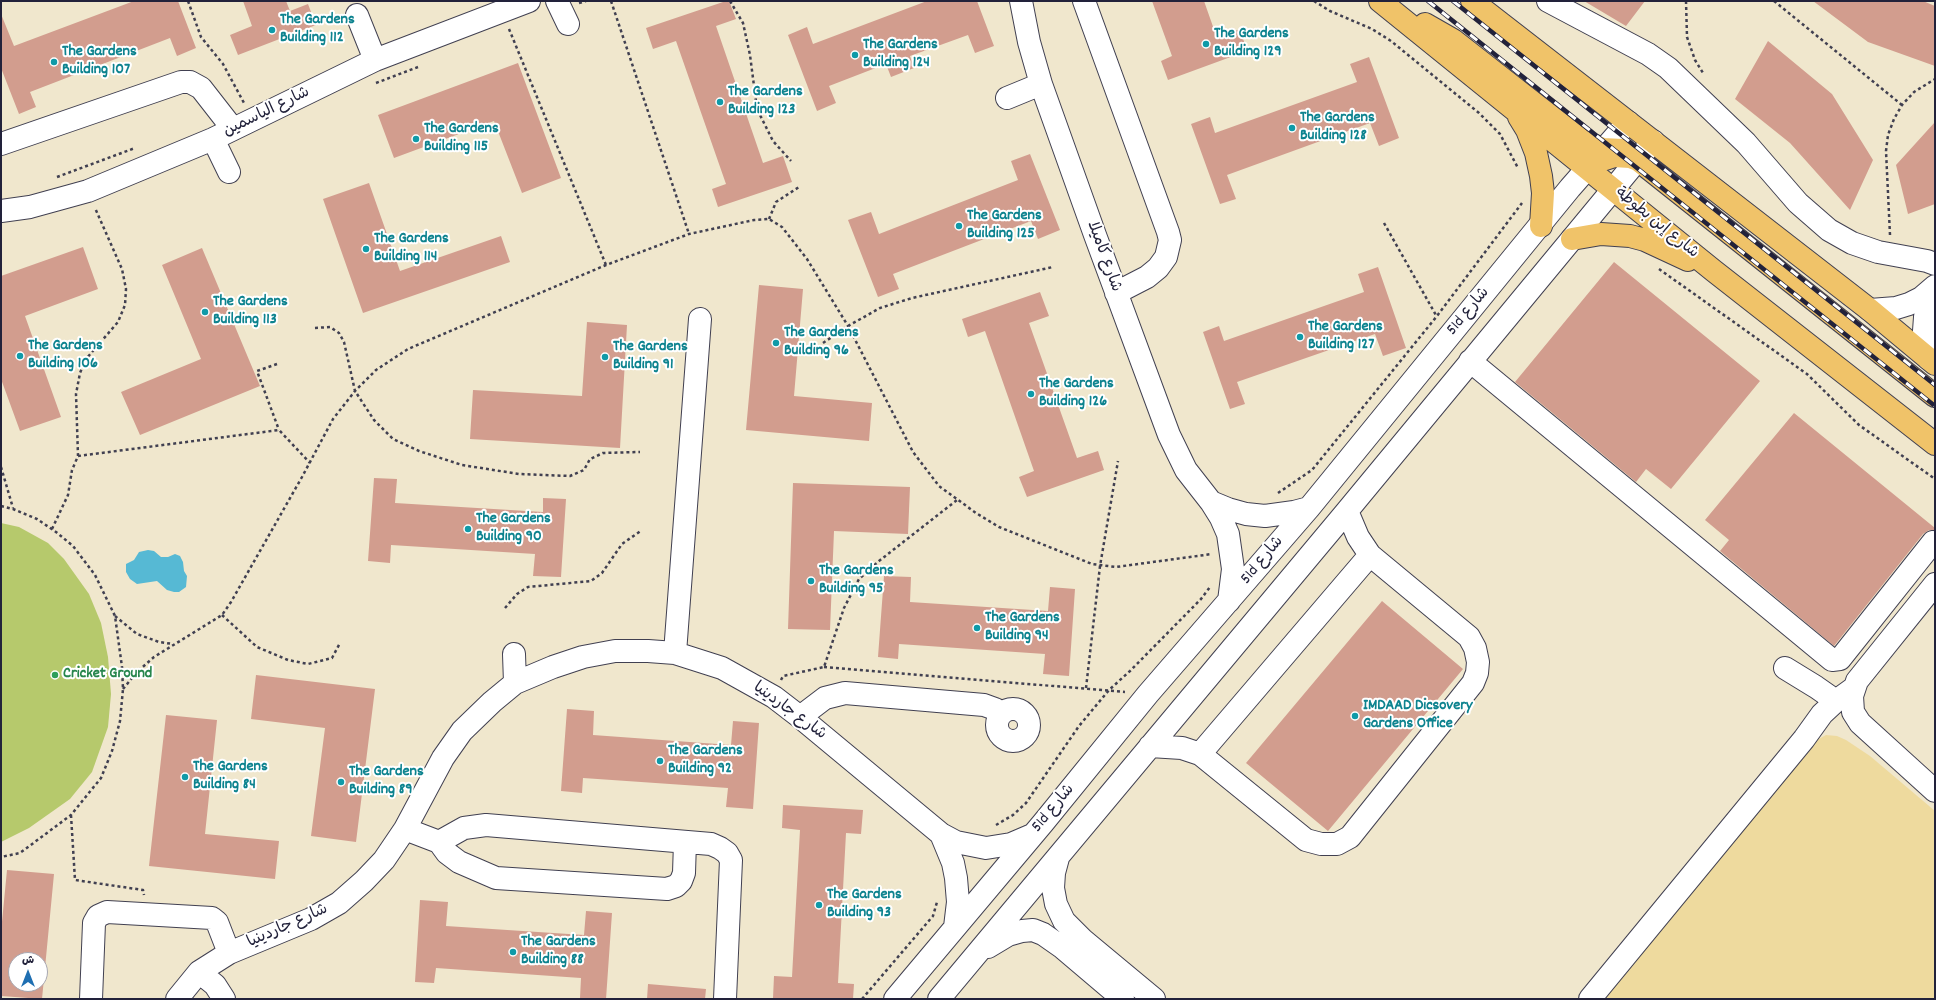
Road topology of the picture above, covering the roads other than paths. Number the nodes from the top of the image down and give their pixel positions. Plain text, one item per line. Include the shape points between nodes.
1 (529, 1) edge
2 (557, 1) edge
3 (1020, 1) edge
4 (1084, 1) edge
5 (1380, 1) edge
6 (1472, 1) edge
7 (1548, 1) edge
8 (357, 15) dead end
9 (1401, 18) junction
10 (568, 24) dead end
11 (375, 60) junction
12 (1042, 84) junction
13 (1007, 98) dead end
14 (1514, 109) junction
15 (1628, 122) junction
16 (233, 129) junction
17 (213, 139) junction
18 (1653, 141) junction
19 (1, 144) edge
20 (1603, 149) junction
21 (1638, 160) junction
22 (1589, 168) junction
23 (229, 172) dead end
24 (1614, 189) junction
25 (1, 211) edge
26 (1541, 226) junction
27 (1572, 239) junction
28 (1935, 264) edge
29 (1714, 271) junction
30 (1934, 288) edge
31 (1116, 293) junction
32 (1870, 310) junction
33 (700, 319) dead end
34 (1470, 361) junction
35 (1932, 361) edge
36 (1935, 396) edge
37 (1935, 444) edge
38 (1211, 502) junction
39 (1308, 508) junction
40 (1347, 511) junction
41 (1933, 542) dead end
42 (1370, 555) junction
43 (1935, 584) edge
44 (1229, 601) junction
45 (675, 653) junction
46 (514, 654) dead end
47 (1785, 668) dead end
48 (515, 683) junction
49 (1854, 688) junction
50 (1836, 701) junction
51 (1002, 713) dead end
52 (800, 717) junction
53 (1150, 746) junction
54 (1200, 754) junction
55 (1935, 791) edge
56 (405, 829) junction
57 (941, 834) junction
58 (1032, 835) junction
59 (439, 842) junction
60 (685, 842) junction
61 (1059, 856) junction
62 (955, 927) junction
63 (229, 953) junction
64 (977, 954) junction
65 (199, 972) junction
66 (91, 999) edge
67 (177, 999) edge
68 (224, 999) edge
69 (724, 999) edge
70 (895, 999) edge
71 (939, 999) edge
72 (1123, 999) edge
73 (1154, 999) edge
74 (1590, 999) edge

1 - 11 street, شارع الياسمين
2 - 10 street
3 - 12 street, شارع كاميلا
4 - 31 street via 1170,240 1166,257 1158,268 1147,277
5 - 9 main road, شارع إبن بطوطة
6 - 15 main road
7 - 28 street via 1648,54 1668,68 1746,143 1798,203 1828,230 1852,243 1891,255 1927,260
8 - 11 street
9 - 14 main road, شارع إبن بطوطة
9 - 20 main road via 1427,25 1440,32 1582,141
11 - 16 street, شارع الياسمين
12 - 13 street
12 - 31 street, شارع كاميلا
14 - 22 main road, شارع إبن بطوطة
14 - 26 main road via 1527,130 1536,153 1543,193
15 - 18 main road
15 - 20 street, 51d شارع
16 - 17 street, شارع الياسمين
16 - 19 street via 201,88 190,82 181,82
17 - 23 street
17 - 25 street, شارع الياسمين via 88,191 30,208
18 - 20 main road via 1632,149
18 - 21 street, 51d شارع
18 - 32 main road
20 - 22 street, 51d شارع
21 - 22 main road via 1614,156 1596,162
21 - 24 street, 51d شارع
21 - 36 main road
22 - 24 main road, شارع إبن بطوطة
22 - 26 street, 51d شارع
24 - 27 street, 51d شارع
24 - 29 main road, شارع إبن بطوطة
26 - 39 street, 51d شارع
27 - 29 main road via 1601,234 1630,236 1645,240
27 - 34 street, 51d شارع
29 - 37 main road, شارع إبن بطوطة
30 - 32 street via 1921,298 1903,306
30 - 35 street via 1925,317 1924,331
31 - 38 street, شارع كاميلا via 1177,455
32 - 35 main road
33 - 45 street
34 - 40 street, 51d شارع
34 - 41 street via 1832,660 1840,659
38 - 39 street, شارع كاميلا via 1240,512 1265,516
38 - 44 street, شارع كاميلا via 1223,523 1232,552 1233,569
39 - 44 street, 51d شارع
40 - 42 street via 1358,537
40 - 53 street, 51d شارع
42 - 54 street
42 - 54 street via 1469,637 1478,662 1473,683 1350,837 1337,844 1321,844 1306,840
43 - 49 street
44 - 58 street, 51d شارع via 1148,694
45 - 48 street, شارع جاردينيا via 615,652 583,657
45 - 52 street, شارع جاردينيا via 722,668 774,697
46 - 48 street
47 - 50 street
48 - 56 street, شارع جاردينيا via 462,732 443,758
49 - 50 street
49 - 55 street via 1853,712 1860,723
50 - 74 street via 1822,714
51 - 52 street via 984,705 845,693 825,698
52 - 57 street, شارع جاردينيا
53 - 54 street via 1182,748
53 - 61 street, 51d شارع
56 - 59 street
56 - 63 street, شارع جاردينيا via 384,860 364,882 339,903 311,919
57 - 58 street, شارع جاردينيا via 956,842 986,848 1011,844
57 - 62 street, شارع جاردينيا via 953,863 956,878 958,902
58 - 62 street, 51d شارع
59 - 60 street via 464,828 486,825
59 - 60 street via 459,862 496,878 667,889 681,881 684,873
60 - 69 street via 711,844 727,853 731,860
61 - 64 street, 51d شارع
61 - 73 street via 1053,888 1056,904 1064,921
62 - 70 street, 51d شارع
63 - 65 street, شارع جاردينيا
63 - 66 street via 217,922 212,918 107,912 98,916 92,932
64 - 71 street, 51d شارع
64 - 72 street via 1008,935 1033,930 1063,948
65 - 67 street, شارع جاردينيا
65 - 68 street via 215,985

